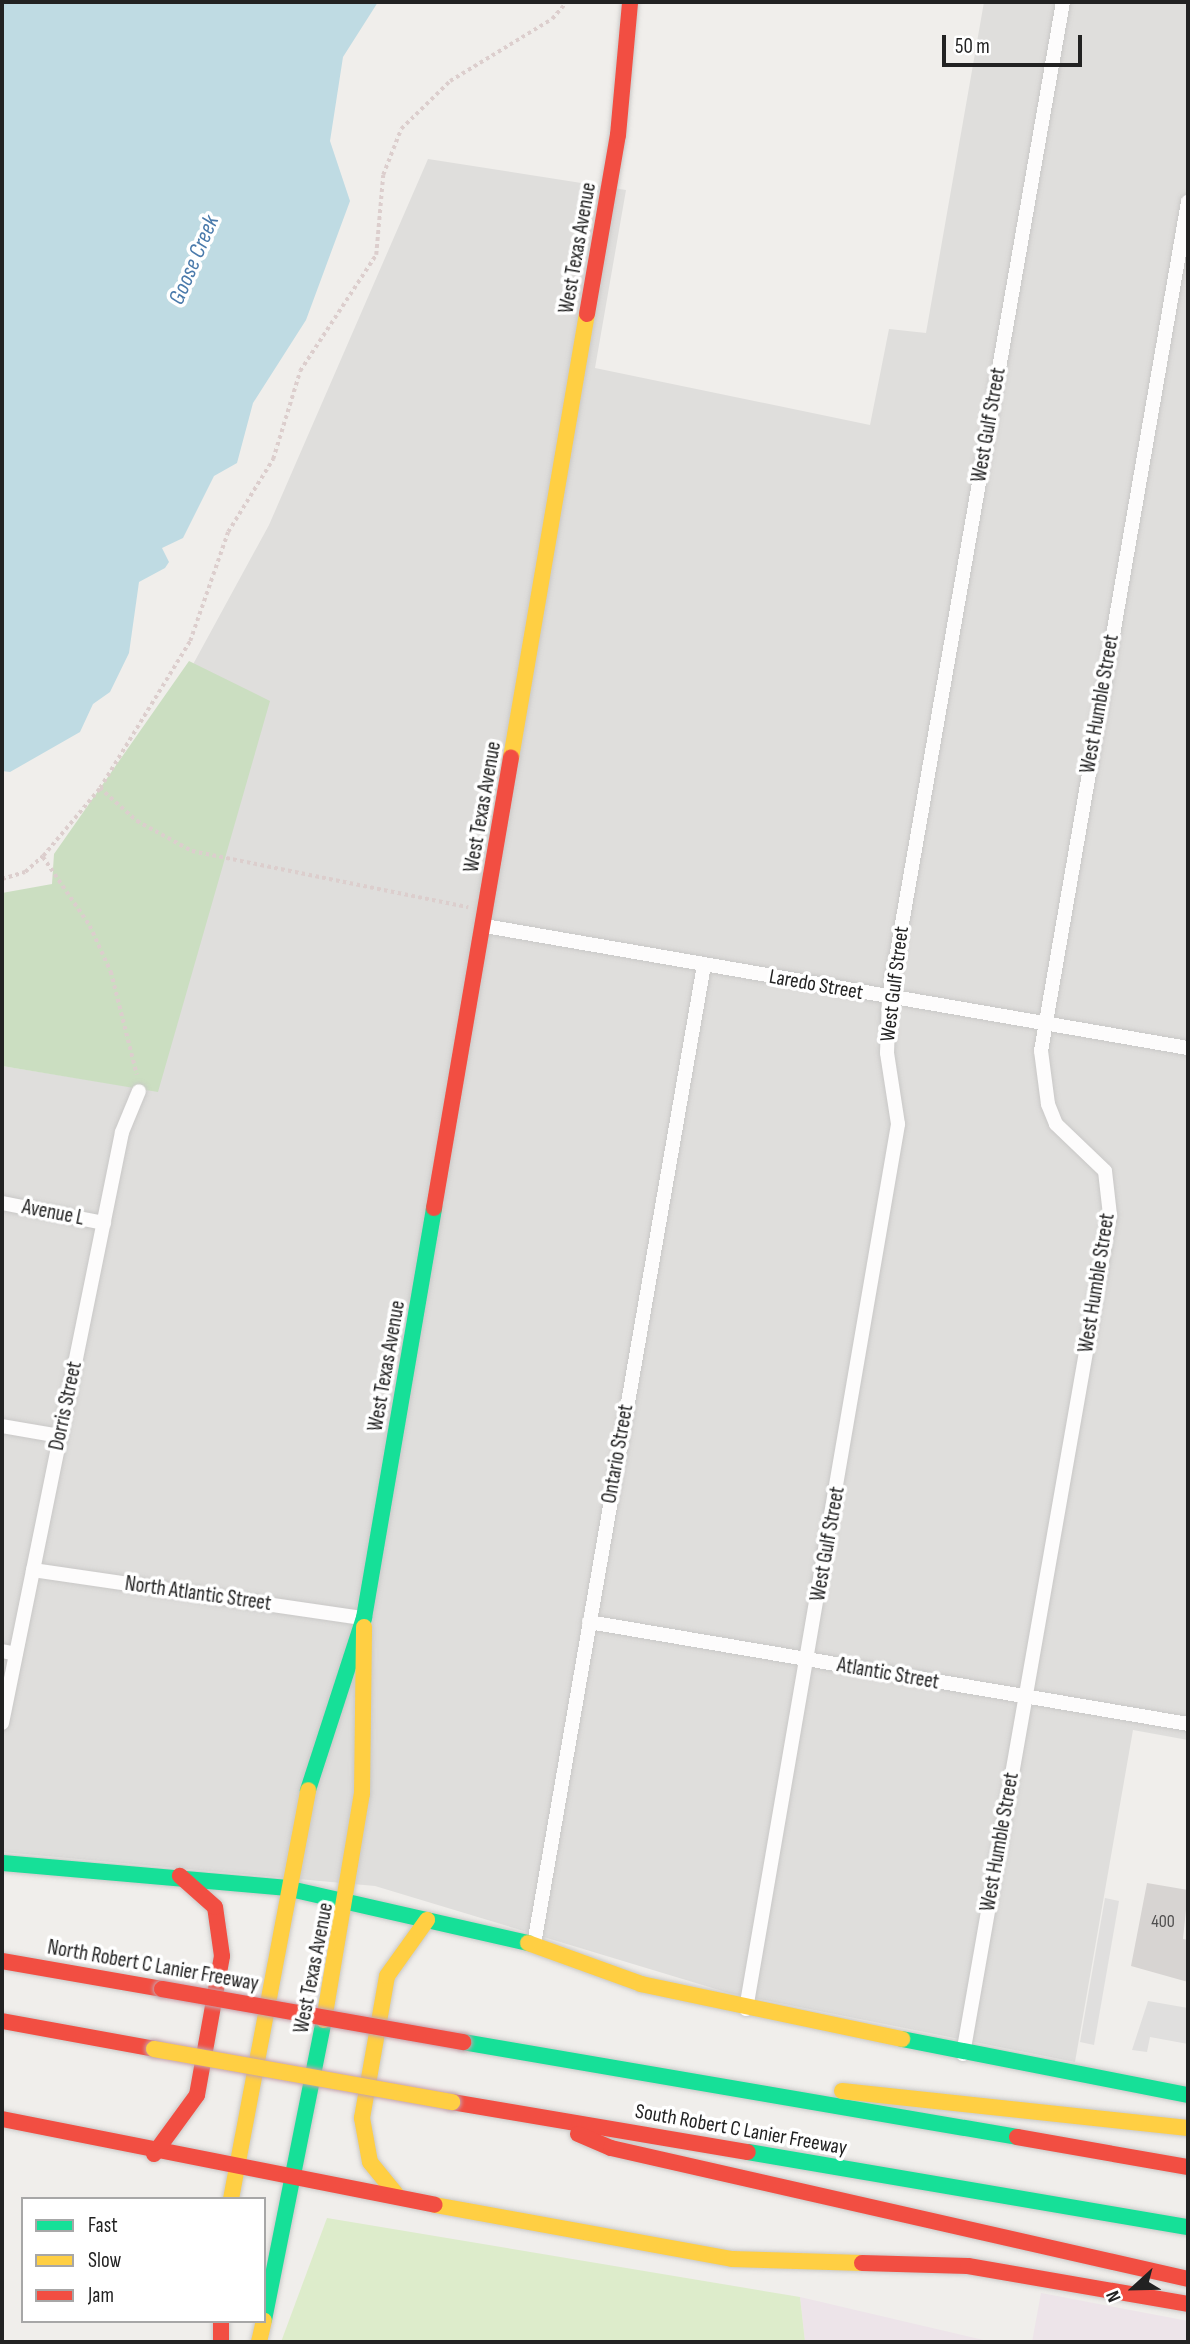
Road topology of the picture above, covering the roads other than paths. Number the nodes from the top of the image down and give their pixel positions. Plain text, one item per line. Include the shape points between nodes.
1 (631, 2) edge
2 (1063, 2) edge
3 (1188, 202) edge
4 (486, 919) junction
5 (704, 965) junction
6 (889, 998) junction
7 (1044, 1023) junction
8 (1188, 1048) edge
9 (139, 1091) road end
10 (2, 1203) edge
11 (104, 1223) junction
12 (2, 1426) edge
13 (60, 1436) junction
14 (33, 1570) junction
15 (364, 1618) junction
16 (589, 1622) junction
17 (9, 1652) edge
18 (808, 1660) junction
19 (1025, 1698) junction
20 (2, 1723) edge
21 (1188, 1724) edge
22 (2, 1863) edge
23 (180, 1875) junction
24 (286, 1888) junction
25 (348, 1902) junction
26 (428, 1920) junction
27 (534, 1944) junction
28 (2, 1961) edge
29 (746, 2009) junction
30 (296, 2013) joint
31 (2, 2021) edge
32 (963, 2054) junction
33 (587, 2064) junction
34 (1188, 2095) edge
35 (538, 2116) junction
36 (2, 2119) edge
37 (1188, 2128) edge
38 (154, 2154) junction
39 (1188, 2167) edge
40 (234, 2169) junction
41 (295, 2178) junction
42 (396, 2194) junction
43 (232, 2197) edge
44 (1188, 2227) edge
45 (1188, 2279) edge
46 (1188, 2304) edge
47 (266, 2312) edge
48 (221, 2323) edge
49 (264, 2323) edge
50 (221, 2342) edge
51 (259, 2342) edge

1 - 4 main road, West Texas Avenue via 618,135
2 - 6 street, West Gulf Street
3 - 7 street, West Humble Street
4 - 5 street, Laredo Street
4 - 15 main road, West Texas Avenue
5 - 6 street, Laredo Street
5 - 16 street, Ontario Street
6 - 7 street, Laredo Street
6 - 18 street, West Gulf Street via 887,1053 898,1124
7 - 8 street, Laredo Street
7 - 19 street, West Humble Street via 1048,1104 1056,1124 1105,1171 1110,1215
9 - 11 street, Dorris Street via 122,1132
10 - 11 street, Avenue L
11 - 13 street, Dorris Street
12 - 13 street
13 - 14 street, Dorris Street
14 - 15 street, North Atlantic Street
14 - 17 street, Dorris Street
15 - 24 main road, West Texas Avenue via 326,1718
15 - 25 main road, West Texas Avenue via 362,1794
16 - 18 street, Atlantic Street
16 - 27 street, Ontario Street
17 - 20 street, Dorris Street
18 - 19 street, Atlantic Street
18 - 29 street, West Gulf Street
19 - 21 street, Atlantic Street
19 - 32 street, West Humble Street
22 - 23 main road
23 - 24 main road
23 - 38 main road via 215,1907 222,1956 197,2095
24 - 25 main road
24 - 40 main road, West Texas Avenue
25 - 26 main road
25 - 41 main road, West Texas Avenue
26 - 27 main road
26 - 42 main road via 387,1976 362,2118 370,2162
27 - 29 main road via 641,1984
28 - 30 main road, North Robert C Lanier Freeway, bridge
29 - 32 main road
30 - 33 main road, South Robert C Lanier Freeway, bridge
31 - 35 main road, South Robert C Lanier Freeway, bridge
32 - 34 main road
33 - 37 main road
33 - 39 main road, South Robert C Lanier Freeway
35 - 44 main road, South Robert C Lanier Freeway
35 - 45 main road via 611,2148
36 - 38 main road
38 - 40 main road
40 - 41 main road
40 - 43 main road, West Texas Avenue
41 - 42 main road
41 - 47 main road, West Texas Avenue
42 - 46 main road via 732,2259 968,2266
48 - 50 main road
49 - 51 main road, West Texas Avenue

